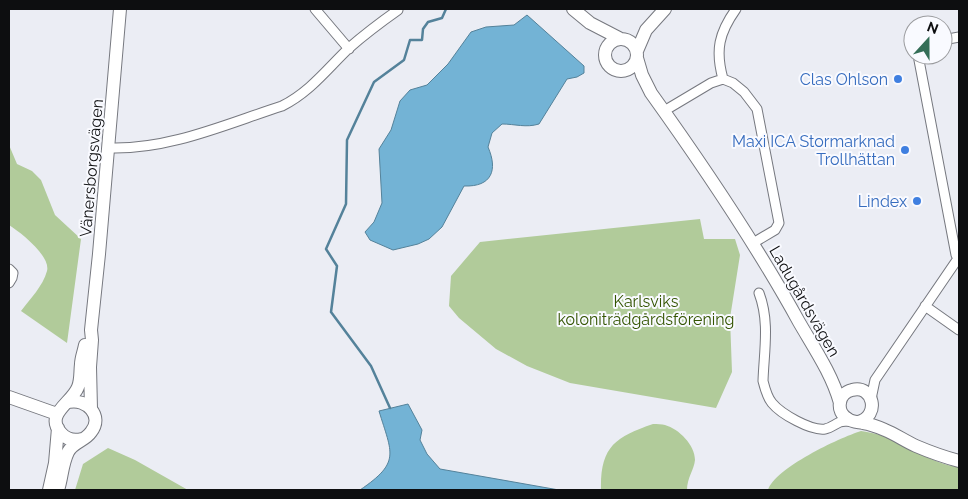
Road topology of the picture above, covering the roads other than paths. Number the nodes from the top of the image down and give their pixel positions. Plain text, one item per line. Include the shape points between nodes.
1 (120, 9) edge
2 (315, 9) edge
3 (573, 9) edge
4 (665, 9) edge
5 (736, 9) edge
6 (398, 10) edge
7 (654, 20) junction
8 (590, 23) junction
9 (621, 38) junction
10 (349, 49) junction
11 (605, 51) junction
12 (637, 54) junction
13 (920, 65) edge
14 (619, 71) junction
15 (723, 80) junction
16 (651, 93) junction
17 (664, 111) junction
18 (109, 148) junction
19 (753, 243) junction
20 (959, 257) edge
21 (9, 269) edge
22 (9, 283) edge
23 (759, 293) dead end
24 (925, 306) junction
25 (91, 330) junction
26 (959, 330) edge
27 (830, 375) junction
28 (875, 380) junction
29 (857, 389) junction
30 (9, 397) edge
31 (69, 402) junction
32 (871, 404) junction
33 (91, 408) junction
34 (839, 412) junction
35 (57, 414) junction
36 (854, 421) junction
37 (58, 428) junction
38 (888, 431) junction
39 (82, 439) junction
40 (959, 461) edge
41 (49, 490) edge
42 (58, 490) edge

1 - 18 main road, Vänersborgsvägen
2 - 10 street
3 - 8 main road, Ladugårdsvägen
4 - 7 main road
5 - 15 street via 724,29 718,48
6 - 10 street
7 - 9 main road
7 - 12 main road via 642,38
8 - 9 main road, Ladugårdsvägen
8 - 11 main road, Ladugårdsvägen
9 - 11 main road via 611,42
9 - 12 main road, Ladugårdsvägen via 631,41
10 - 18 street via 310,88 282,106 173,142 139,148
11 - 14 main road, Ladugårdsvägen via 609,65
12 - 14 main road via 631,68
12 - 16 main road, Ladugårdsvägen
13 - 20 street via 956,255
14 - 16 main road, Ladugårdsvägen
15 - 17 street via 711,83
15 - 19 street, Ladugårdsvägen via 744,92 757,109 779,224 776,230
16 - 17 main road, Ladugårdsvägen
17 - 19 main road, Ladugårdsvägen
18 - 25 main road, Vänersborgsvägen
19 - 27 main road, Ladugårdsvägen
20 - 24 street
21 - 22 street via 13,273
23 - 34 street via 766,323 765,390 772,403 813,428 825,429
24 - 26 street
24 - 28 street
25 - 31 main road, Vänersborgsvägen via 86,339 78,387
25 - 33 main road, Vänersborgsvägen
27 - 29 main road, Ladugårdsvägen
27 - 34 main road, Ladugårdsvägen
28 - 29 street
28 - 32 street
29 - 32 main road via 867,393
29 - 34 main road via 844,394
30 - 35 main road
31 - 33 main road via 81,402
31 - 35 main road, Vänersborgsvägen
32 - 36 main road via 866,418
32 - 38 main road
33 - 39 main road, Vänersborgsvägen via 95,425
34 - 36 main road
35 - 37 main road
36 - 38 main road
37 - 39 main road via 68,438
37 - 41 main road
38 - 40 main road via 930,452
39 - 42 main road, Vänersborgsvägen via 68,451

